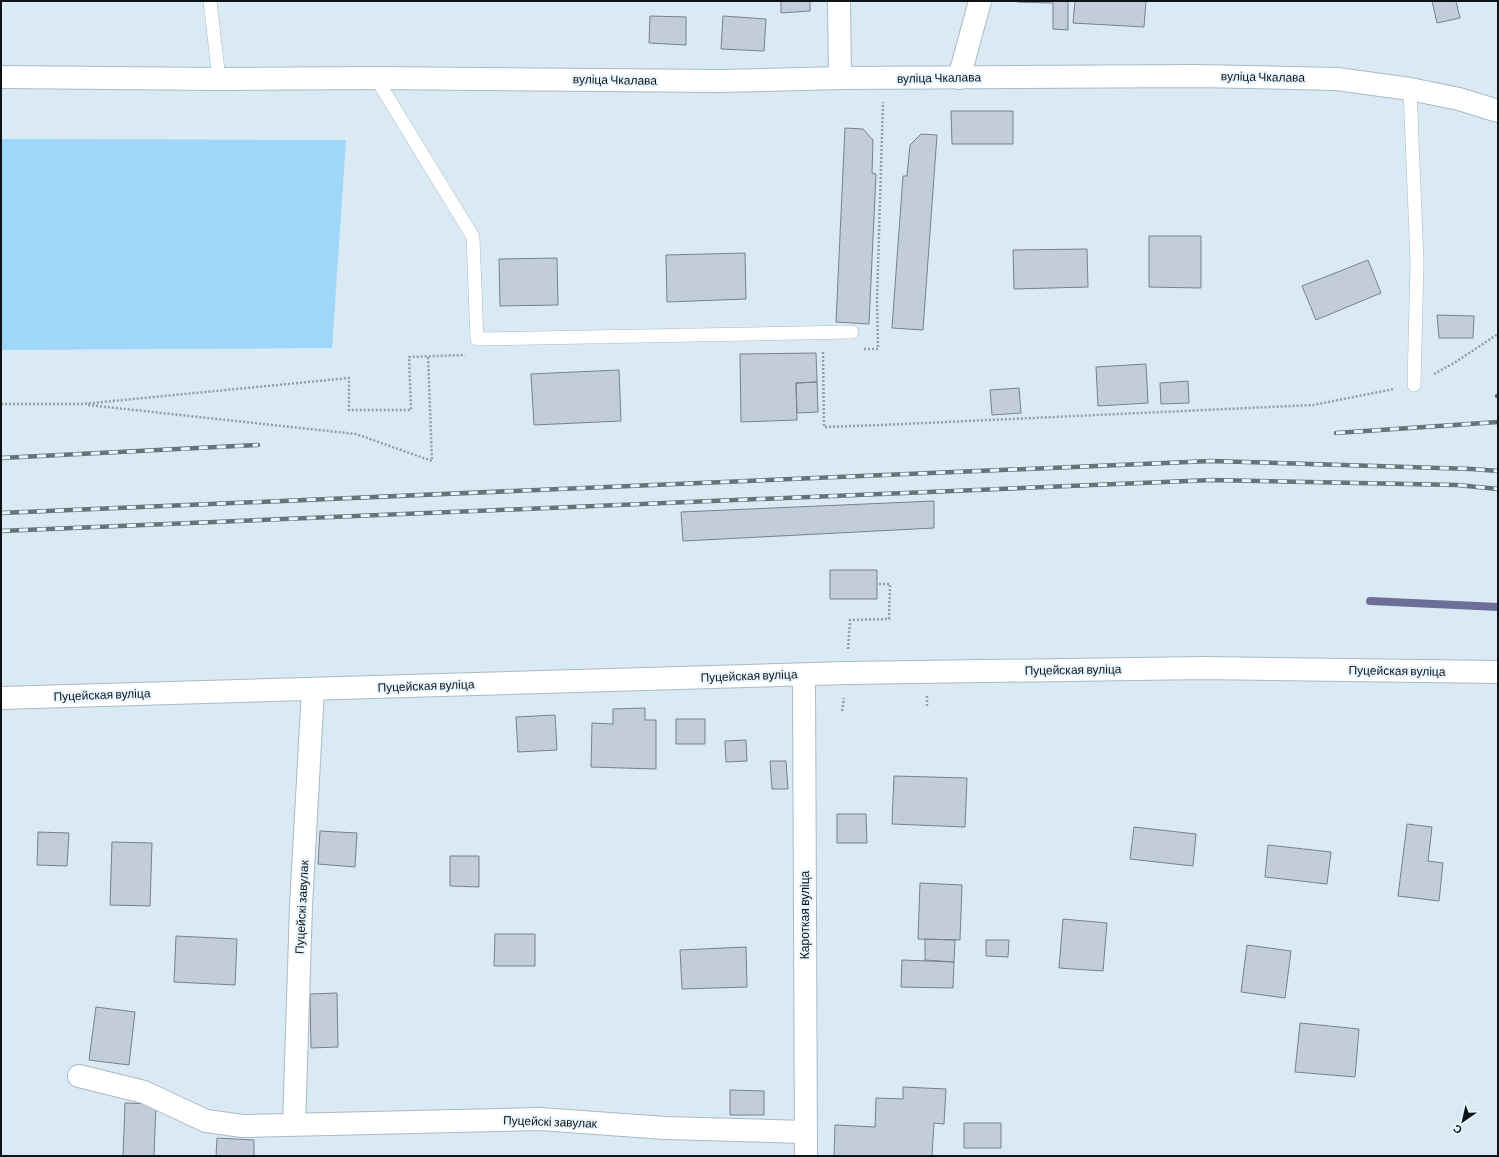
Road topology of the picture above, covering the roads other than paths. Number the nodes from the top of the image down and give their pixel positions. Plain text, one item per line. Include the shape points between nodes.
1 (210, 1) edge
2 (839, 1) edge
3 (980, 1) edge
4 (1, 78) edge
5 (376, 78) junction
6 (840, 78) junction
7 (959, 78) junction
8 (219, 79) junction
9 (1410, 90) junction
10 (1498, 111) edge
11 (852, 332) dead end
12 (1414, 385) road end
13 (1498, 672) edge
14 (804, 675) junction
15 (314, 689) junction
16 (1, 698) edge
17 (79, 1076) dead end
18 (294, 1125) junction
19 (806, 1132) junction
20 (806, 1156) edge

1 - 8 lane
2 - 6 street
3 - 7 street
4 - 8 street, вуліца Чкалава
5 - 6 street, вуліца Чкалава via 712,81
5 - 8 street, вуліца Чкалава
5 - 11 lane via 473,237 477,339
6 - 7 street, вуліца Чкалава
7 - 9 street, вуліца Чкалава via 1196,76 1332,79
9 - 10 street, вуліца Чкалава via 1459,99
9 - 12 lane via 1417,262
13 - 14 street, Пуцейская вуліца via 1204,668
14 - 15 street, Пуцейская вуліца
14 - 19 street, Кароткая вуліца
15 - 16 street, Пуцейская вуліца
15 - 18 street, Пуцейскі завулак via 301,906
17 - 18 street, Пуцейскі завулак via 144,1092 206,1121 243,1126
18 - 19 street, Пуцейскі завулак via 540,1119 665,1128
19 - 20 street, Кароткая вуліца

